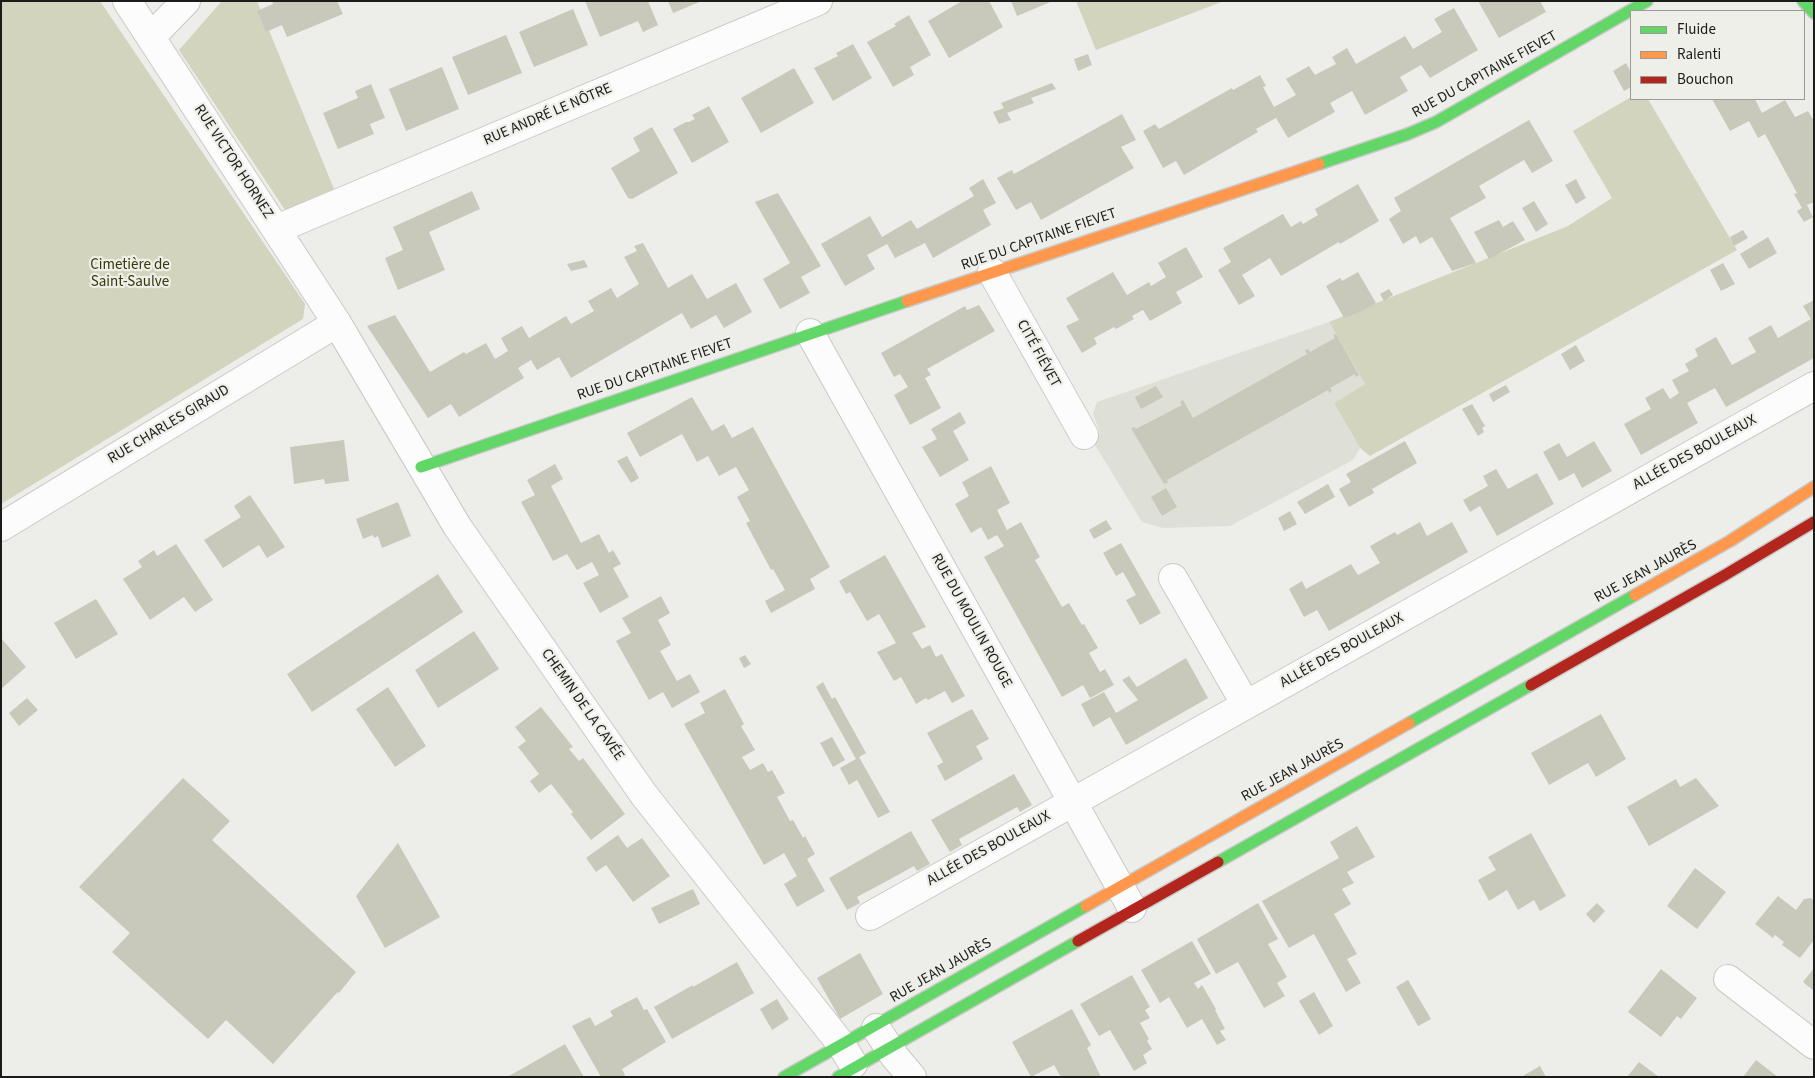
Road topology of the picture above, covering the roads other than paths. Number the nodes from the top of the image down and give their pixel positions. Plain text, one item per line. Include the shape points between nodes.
1 (127, 1) edge
2 (186, 1) edge
3 (818, 1) edge
4 (1647, 1) edge
5 (1803, 1) edge
6 (1631, 10) edge
7 (1630, 11) edge
8 (1814, 12) edge
9 (151, 36) junction
10 (277, 230) junction
11 (992, 272) junction
12 (337, 324) junction
13 (810, 333) junction
14 (1814, 386) edge
15 (1084, 435) dead end
16 (422, 467) junction
17 (1814, 487) edge
18 (1814, 522) edge
19 (1, 527) edge
20 (1173, 578) dead end
21 (1246, 705) junction
22 (1072, 803) junction
23 (1126, 898) junction
24 (870, 916) dead end
25 (1728, 979) dead end
26 (882, 1037) junction
27 (1814, 1045) edge
28 (845, 1063) edge
29 (784, 1077) edge
30 (912, 1077) edge

1 - 9 street, RUE VICTOR HORNEZ
2 - 9 street
3 - 10 street, RUE ANDRÉ LE NÔTRE
4 - 6 main road, RUE DU CAPITAINE FIEVET
5 - 8 main road
7 - 11 main road, RUE DU CAPITAINE FIEVET via 1436,122 1408,134
9 - 10 street, RUE VICTOR HORNEZ
10 - 12 street, RUE VICTOR HORNEZ
11 - 13 main road, RUE DU CAPITAINE FIEVET
11 - 15 street, CITÉ FIÉVET
12 - 16 street, CHEMIN DE LA CAVÉE
12 - 19 street, RUE CHARLES GIRAUD
13 - 16 main road, RUE DU CAPITAINE FIEVET
13 - 22 street, RUE DU MOULIN ROUGE
14 - 21 street, ALLÉE DES BOULEAUX
16 - 28 street, CHEMIN DE LA CAVÉE via 457,526 640,789
17 - 23 main road, RUE JEAN JAURÈS via 1730,541
18 - 23 main road, RUE JEAN JAURÈS via 1725,575
20 - 21 street
21 - 22 street, ALLÉE DES BOULEAUX
22 - 23 street, RUE DU MOULIN ROUGE
22 - 24 street, ALLÉE DES BOULEAUX
23 - 26 main road, RUE JEAN JAURÈS
23 - 26 main road, RUE JEAN JAURÈS
25 - 27 street
26 - 28 main road, RUE JEAN JAURÈS
26 - 28 main road, RUE JEAN JAURÈS
26 - 30 street
28 - 29 main road, RUE JEAN JAURÈS

